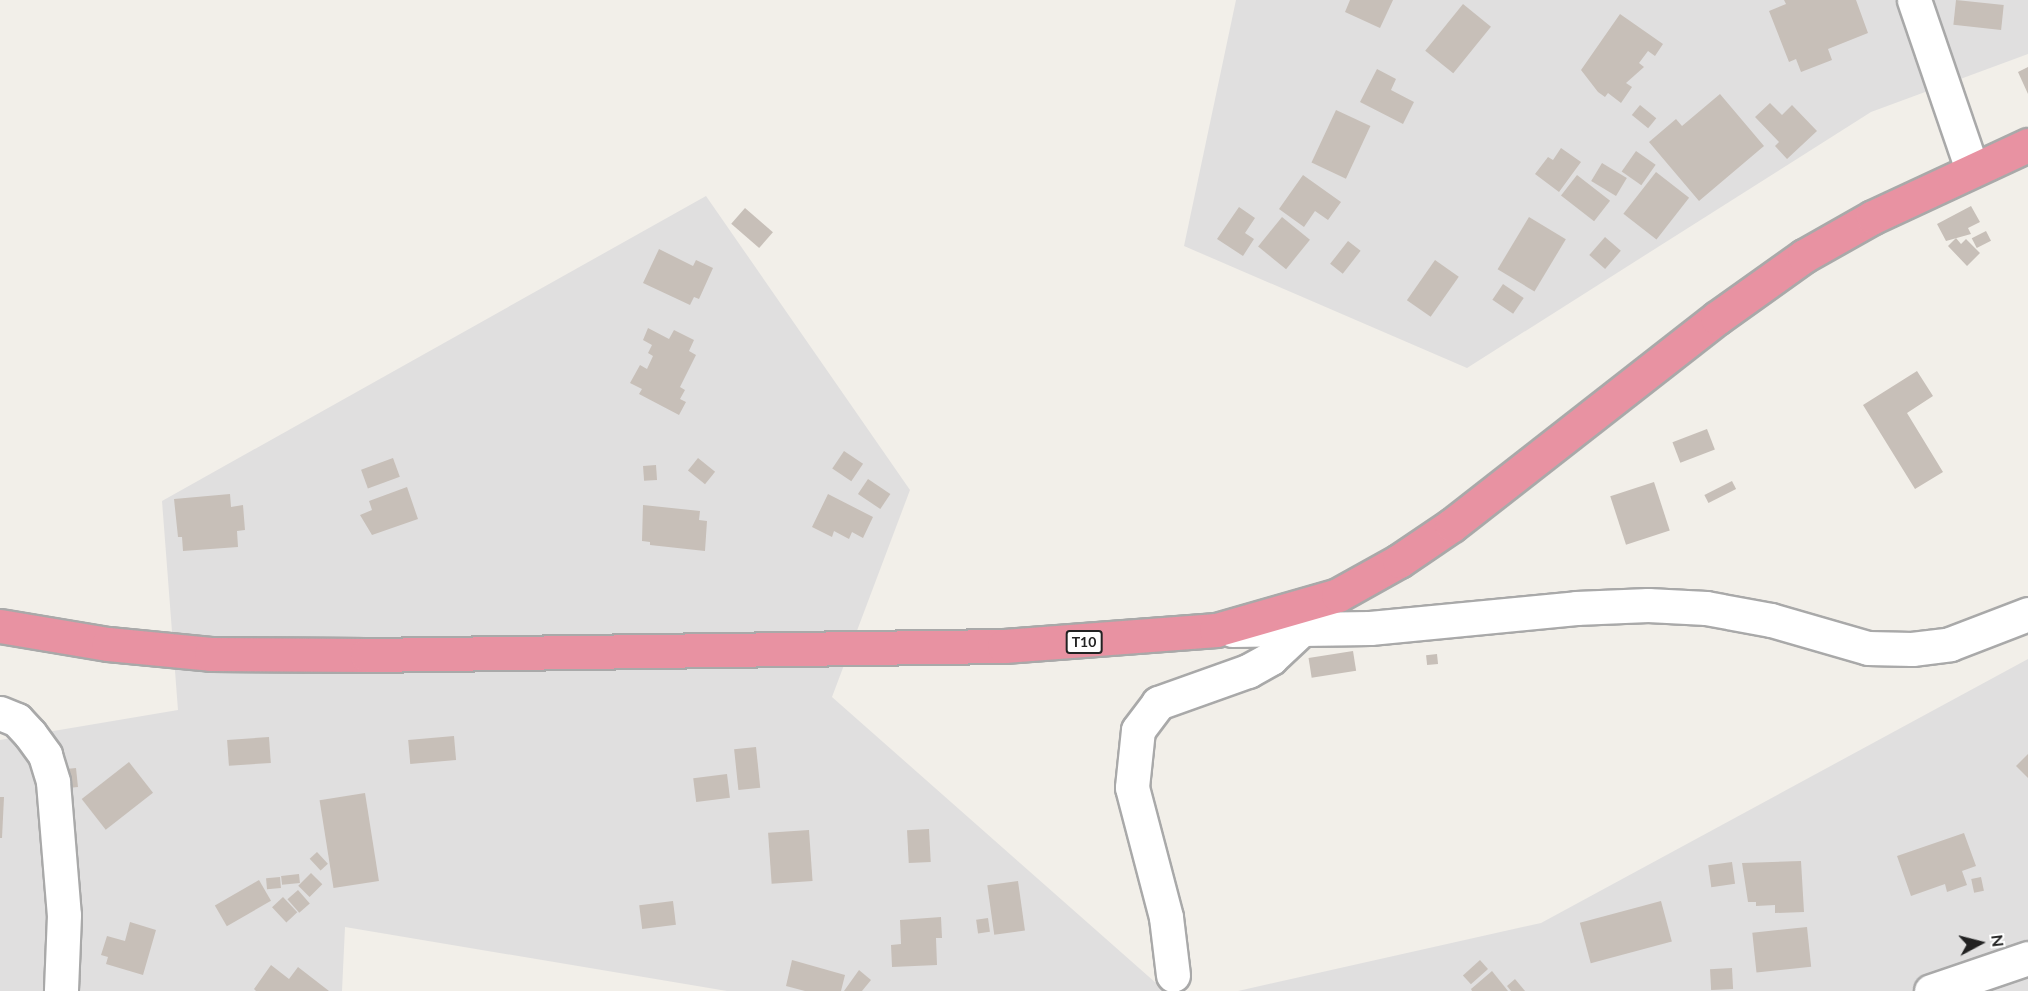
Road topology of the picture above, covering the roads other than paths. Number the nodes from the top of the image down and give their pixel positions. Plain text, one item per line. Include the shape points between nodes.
1 (1914, 0) edge
2 (2028, 145) edge
3 (1972, 169) junction
4 (2028, 614) edge
5 (0, 626) edge
6 (1302, 629) junction
7 (1216, 630) junction
8 (0, 714) edge
9 (2028, 958) edge
10 (1173, 975) dead end
11 (61, 991) edge
12 (1931, 991) edge

1 - 3 street
2 - 3 highway, T10
3 - 7 highway, T10 via 1804,256 1399,561 1338,595
4 - 6 street via 1950,644 1912,649 1868,648 1771,620 1706,608 1648,605 1576,608 1446,623
5 - 7 highway, T10 via 108,644 211,654 367,656 1004,646
6 - 7 street
6 - 10 street via 1271,658 1248,671 1158,703 1138,730 1132,787 1166,917
8 - 11 street via 17,720 30,734 45,755 53,782 64,915
9 - 12 street

